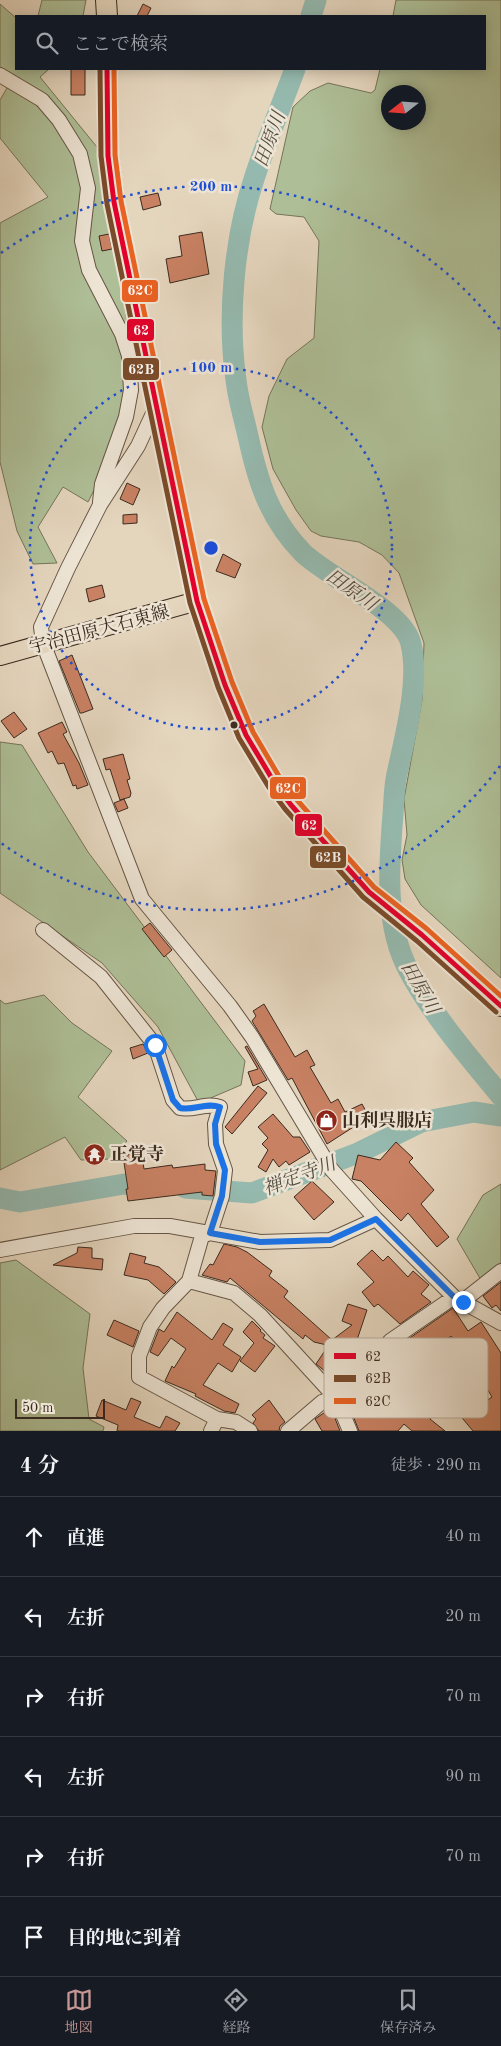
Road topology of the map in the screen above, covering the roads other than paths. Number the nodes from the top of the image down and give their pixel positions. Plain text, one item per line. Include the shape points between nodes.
1 (106, 0) edge
2 (107, 15) edge
3 (107, 70) edge
4 (0, 75) edge
5 (156, 407) junction
6 (100, 505) junction
7 (197, 601) junction
8 (43, 643) junction
9 (0, 656) edge
10 (42, 930) dead end
11 (501, 1006) edge
12 (376, 1219) junction
13 (210, 1233) junction
14 (0, 1250) edge
15 (501, 1272) edge
16 (189, 1280) junction
17 (458, 1299) junction
18 (501, 1322) edge
19 (395, 1338) edge
20 (324, 1385) edge
21 (324, 1401) edge
22 (344, 1418) edge
23 (214, 1425) edge
24 (250, 1431) edge
25 (288, 1431) edge
26 (350, 1431) edge

1 - 2 highway
3 - 5 highway via 108,156 114,202
4 - 6 street via 42,100 80,154 88,188 82,241 89,270 122,334 129,356 131,390 126,417 102,484
5 - 6 street via 138,446
5 - 7 highway
6 - 8 street via 41,627
7 - 8 main road, 宇治田原大石東線
7 - 11 highway via 225,685 246,735 274,782 303,820 369,892
8 - 9 main road, 宇治田原大石東線
8 - 12 street via 142,899 252,1037 332,1169
10 - 13 street via 101,977 155,1045 173,1100 180,1108 188,1110 212,1104 220,1107 215,1124 216,1144 225,1170 222,1196
12 - 13 street via 330,1240 260,1242
12 - 17 street
13 - 14 street via 170,1226 134,1226
13 - 16 street via 202,1236
15 - 17 street
16 - 20 street via 234,1293 260,1315
16 - 23 street via 163,1308 150,1328 139,1356 139,1377
17 - 18 street
17 - 19 street
21 - 25 street
22 - 26 street
23 - 24 street via 236,1422

